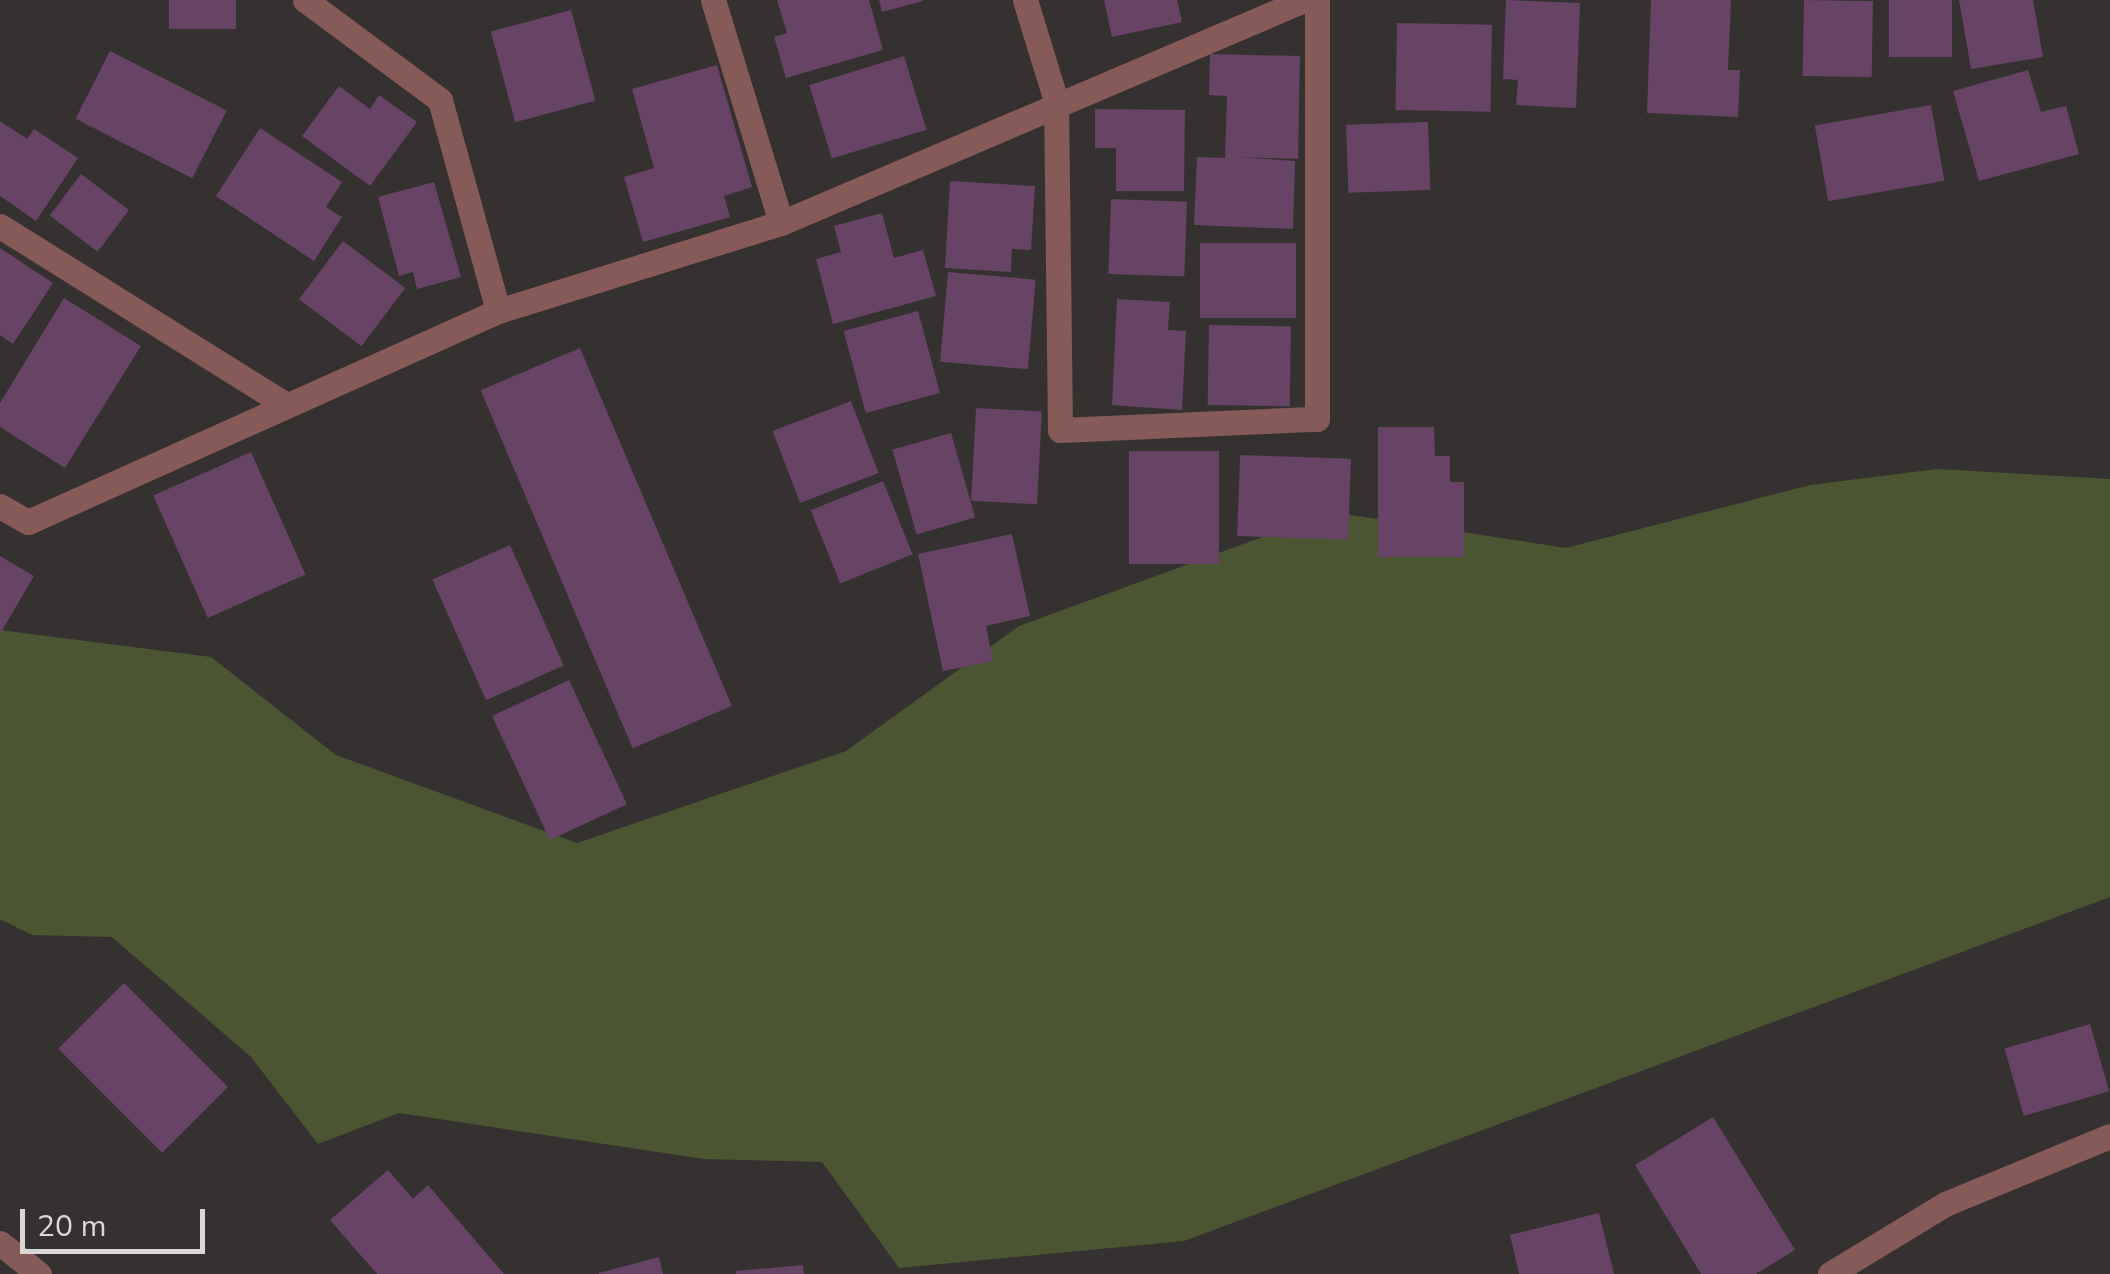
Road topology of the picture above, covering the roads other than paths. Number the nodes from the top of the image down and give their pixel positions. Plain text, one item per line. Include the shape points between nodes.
1 (305, 0) edge
2 (712, 0) edge
3 (1025, 0) edge
4 (1304, 0) edge
5 (1317, 0) edge
6 (1056, 101) junction
7 (781, 223) junction
8 (0, 226) edge
9 (498, 311) junction
10 (287, 405) junction
11 (0, 506) edge
12 (2110, 1136) edge
13 (0, 1242) edge
14 (39, 1274) edge
15 (1830, 1274) edge

1 - 9 street via 440,100
2 - 7 street
3 - 6 street
4 - 6 street
5 - 6 street via 1317,419 1060,430
6 - 7 street
7 - 9 street
8 - 10 street
9 - 10 street
10 - 11 street via 28,522
12 - 15 street via 1945,1204
13 - 14 street

